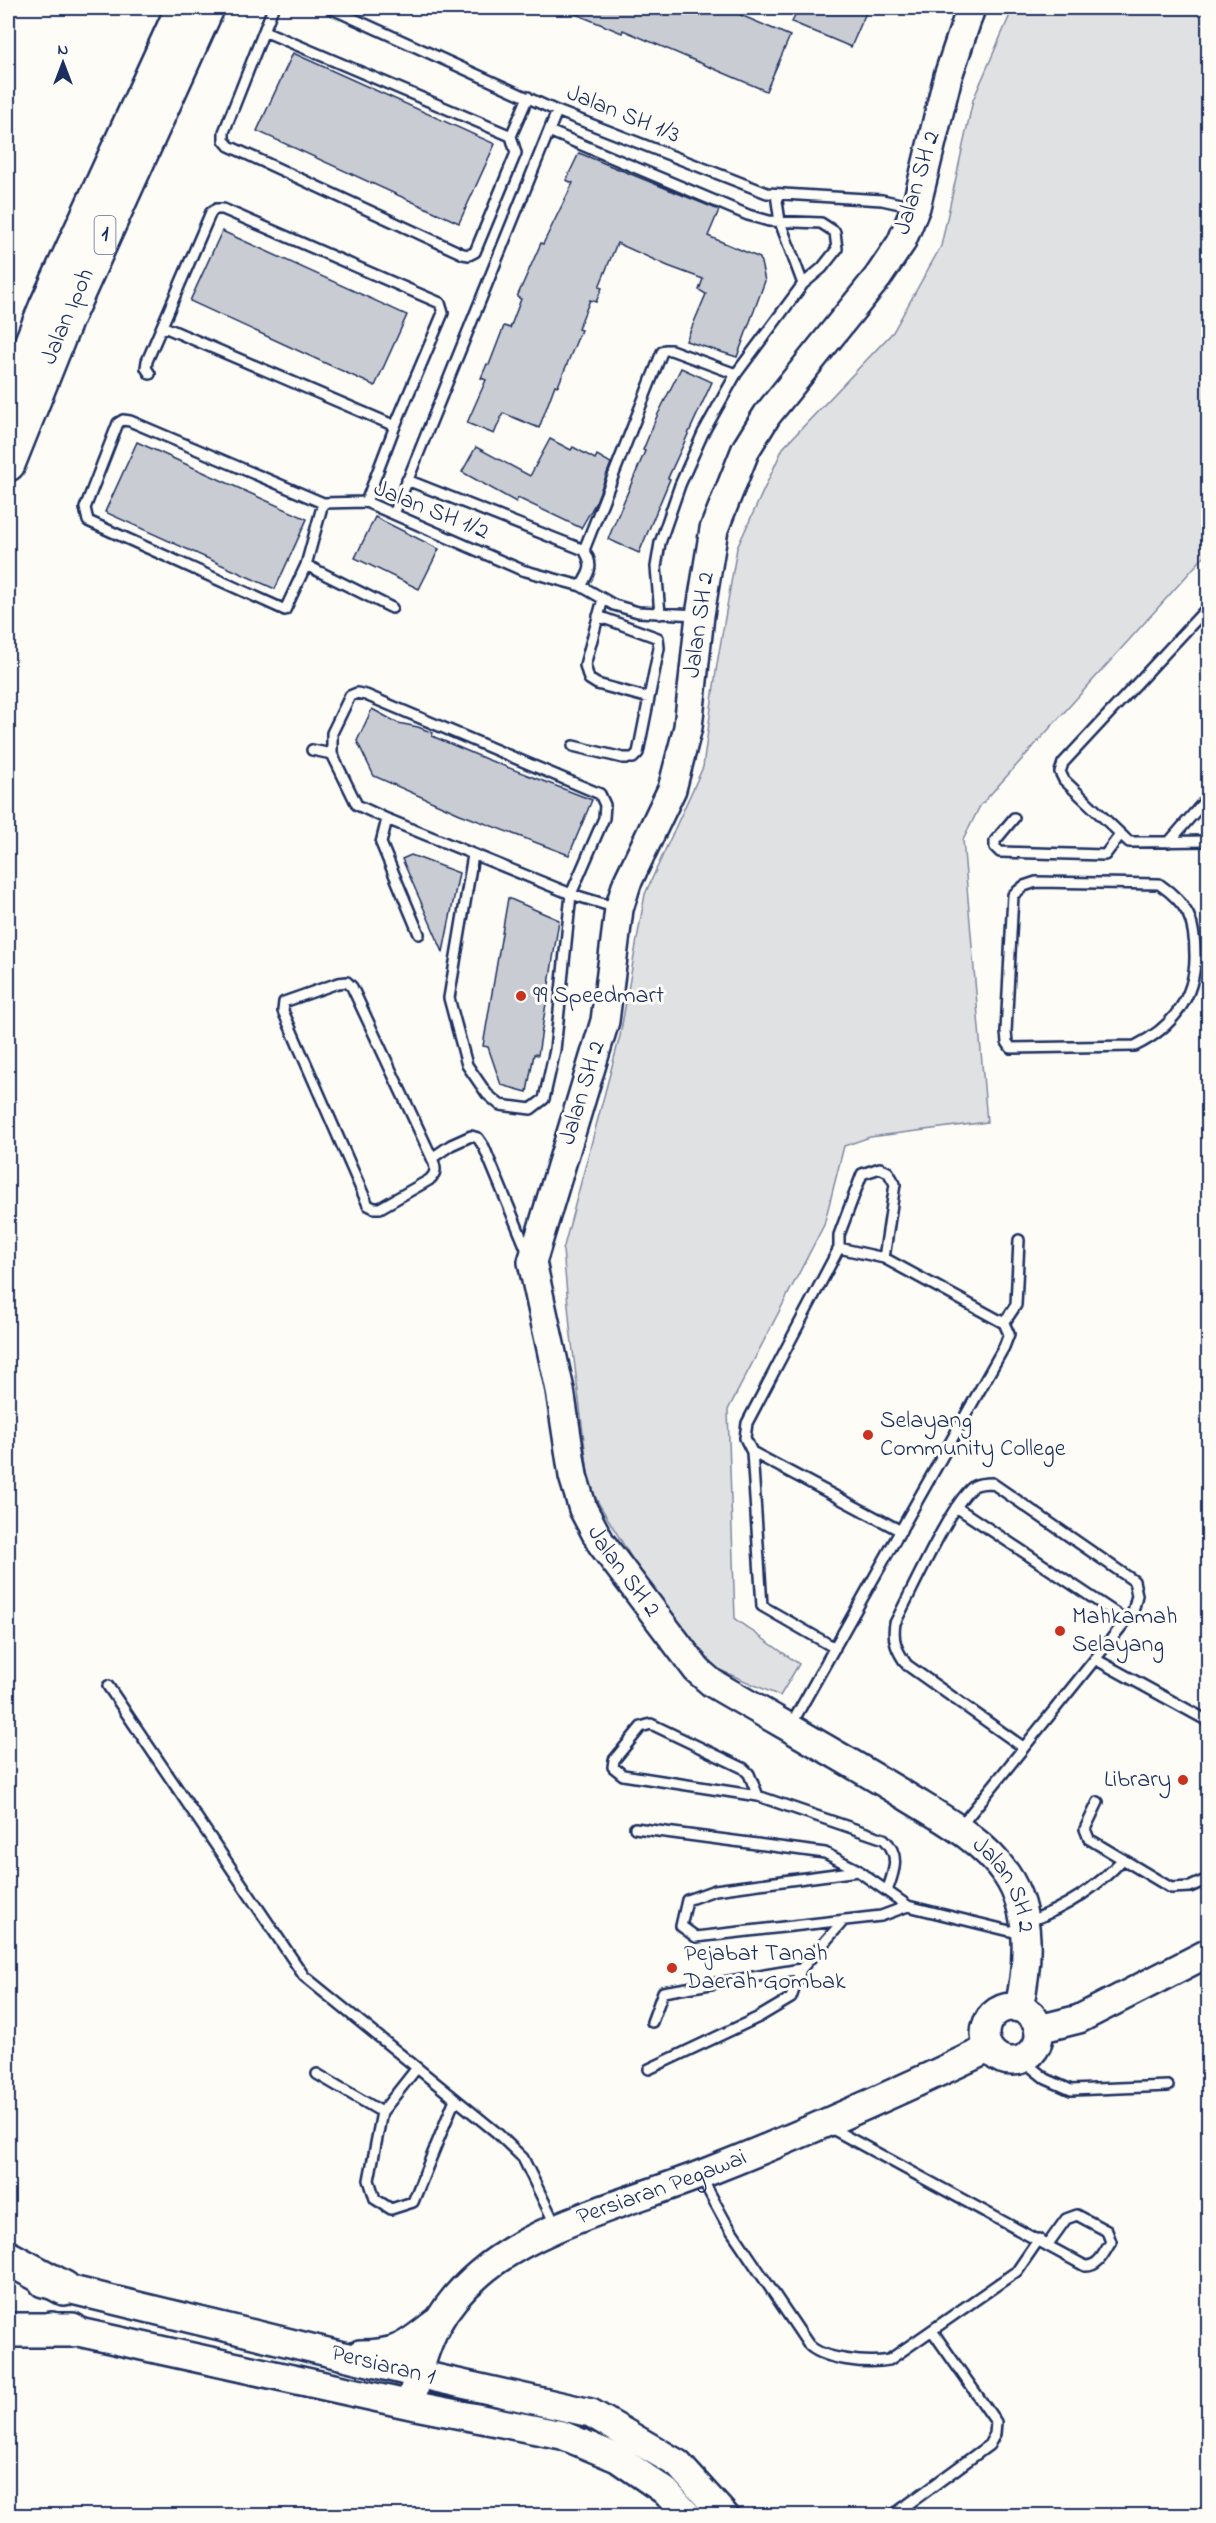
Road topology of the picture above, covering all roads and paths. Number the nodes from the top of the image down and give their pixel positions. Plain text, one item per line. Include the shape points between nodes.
1 (183, 8) edge
2 (207, 8) edge
3 (273, 8) edge
4 (330, 8) edge
5 (972, 8) edge
6 (264, 31) junction
7 (528, 97) junction
8 (557, 111) junction
9 (549, 131) junction
10 (511, 136) junction
11 (776, 194) junction
12 (916, 207) junction
13 (780, 222) junction
14 (803, 284) junction
15 (162, 326) junction
16 (150, 374) dead end
17 (736, 374) junction
18 (8, 401) edge
19 (394, 426) junction
20 (8, 464) edge
21 (407, 480) junction
22 (366, 501) junction
23 (323, 503) junction
24 (394, 514) junction
25 (584, 550) junction
26 (306, 565) junction
27 (581, 586) junction
28 (603, 599) junction
29 (392, 608) dead end
30 (1209, 608) edge
31 (660, 614) junction
32 (700, 615) junction
33 (598, 616) junction
34 (649, 698) junction
35 (573, 746) dead end
36 (312, 750) dead end
37 (332, 754) junction
38 (1209, 797) edge
39 (387, 819) junction
40 (1014, 819) dead end
41 (1120, 835) junction
42 (1209, 841) edge
43 (1168, 842) junction
44 (473, 855) junction
45 (571, 894) junction
46 (619, 909) junction
47 (419, 933) dead end
48 (1196, 961) junction
49 (1209, 961) edge
50 (432, 1158) junction
51 (1019, 1240) dead end
52 (838, 1248) junction
53 (884, 1258) junction
54 (532, 1262) junction
55 (1004, 1323) junction
56 (753, 1452) junction
57 (956, 1507) junction
58 (901, 1531) junction
59 (1126, 1620) junction
60 (835, 1648) junction
61 (1095, 1659) junction
62 (108, 1686) dead end
63 (1209, 1720) edge
64 (789, 1728) junction
65 (1023, 1747) junction
66 (758, 1796) junction
67 (1098, 1802) dead end
68 (635, 1828) dead end
69 (958, 1829) junction
70 (1122, 1859) junction
71 (858, 1870) junction
72 (1209, 1879) edge
73 (887, 1891) junction
74 (908, 1906) junction
75 (844, 1920) junction
76 (1025, 1929) junction
77 (1209, 1953) edge
78 (801, 1970) junction
79 (1019, 2008) junction
80 (652, 2022) dead end
81 (1039, 2029) junction
82 (988, 2049) junction
83 (1021, 2060) junction
84 (416, 2069) junction
85 (649, 2069) dead end
86 (317, 2074) dead end
87 (1168, 2086) dead end
88 (454, 2099) junction
89 (382, 2112) junction
90 (825, 2125) junction
91 (700, 2175) junction
92 (557, 2228) junction
93 (1039, 2239) junction
94 (1048, 2244) junction
95 (8, 2258) edge
96 (8, 2276) edge
97 (64, 2288) junction
98 (8, 2317) edge
99 (436, 2322) junction
100 (8, 2330) edge
101 (72, 2330) junction
102 (933, 2332) junction
103 (338, 2354) junction
104 (418, 2374) junction
105 (411, 2405) junction
106 (688, 2516) edge
107 (725, 2516) edge
108 (892, 2516) edge

1 - 18 highway, Jalan Ipoh / 1 via 46,306
2 - 20 highway, Jalan Ipoh / 1 via 66,319
3 - 6 lane
4 - 7 lane, Jalan SH 1/3
5 - 12 street, Jalan SH 2 via 948,76
6 - 10 lane
6 - 10 lane via 224,132 229,146 463,254 475,252 516,153
7 - 8 lane, Jalan SH 1/3
7 - 10 lane
8 - 9 lane
8 - 11 lane, Jalan SH 1/3
9 - 13 lane via 748,214
9 - 21 lane
11 - 12 lane, Jalan SH 1/3 via 882,200
11 - 13 lane
12 - 32 street, Jalan SH 2 via 901,243 878,276 767,415 746,449 714,529
13 - 14 lane
13 - 14 lane via 821,223 835,232 837,249
14 - 17 lane
15 - 16 lane via 147,361
15 - 19 lane
15 - 19 lane via 211,212 223,209 440,303 443,313
17 - 25 lane via 671,350 662,352
17 - 31 lane via 703,433 660,543 656,567
19 - 22 lane
21 - 24 lane
21 - 25 lane
22 - 23 lane, Jalan SH 1/2
22 - 24 lane, Jalan SH 1/2
23 - 26 lane
23 - 26 lane, Jalan SH 1/2 via 123,420 118,423 84,507 88,521 285,610
24 - 27 lane, Jalan SH 1/2 via 522,570
25 - 27 lane via 591,560 591,570
26 - 29 lane
27 - 28 lane, Jalan SH 1/2
28 - 31 lane, Jalan SH 1/2 via 614,606
28 - 33 lane
30 - 41 lane via 1063,764 1060,772 1064,780
31 - 32 lane, Jalan SH 1/2
32 - 46 street, Jalan SH 2 via 688,728 672,789 627,883
33 - 34 lane via 658,638
33 - 34 lane via 585,665 589,679
34 - 35 lane via 638,753 633,758
36 - 37 lane
37 - 39 lane via 357,805
37 - 45 lane via 332,734 350,696 357,693 600,794 605,805 603,818
38 - 43 lane
39 - 44 lane
39 - 47 lane via 381,843
40 - 41 lane via 995,841 1000,852 1105,855
41 - 43 lane via 1129,843
42 - 43 lane
44 - 45 lane
44 - 45 lane via 449,998 467,1065 487,1094 500,1105 531,1109 544,1099 555,1050
45 - 46 lane
46 - 54 street, Jalan SH 2 via 605,1021
48 - 48 lane via 1194,982 1172,1021 1135,1046 1011,1048 1007,1042 1010,909 1013,895 1024,886 1036,882 1159,884 1176,896 1195,929
48 - 49 lane
50 - 50 lane via 352,987 346,982 338,983 284,1002 283,1011 368,1205 380,1208 429,1180 436,1168
50 - 54 lane via 471,1136 478,1138
51 - 55 lane via 1016,1305
52 - 53 lane
52 - 53 lane via 839,1235 862,1174 880,1168 888,1172 895,1184
52 - 56 lane via 747,1423 746,1438
53 - 55 lane
54 - 64 street, Jalan SH 2 via 560,1390 573,1476 583,1509 601,1544 697,1670
55 - 58 lane via 1009,1334 1004,1347
56 - 58 lane
56 - 60 lane via 762,1606
57 - 59 lane
57 - 59 lane via 973,1487 992,1483 1134,1581 1137,1595 1133,1612
57 - 65 lane via 895,1623 896,1650 907,1665
58 - 60 lane
59 - 61 lane
60 - 64 lane
61 - 63 lane
61 - 65 lane
62 - 84 lane via 304,1976
64 - 69 street, Jalan SH 2
65 - 69 lane
66 - 66 lane via 743,1768 651,1724 641,1727 614,1760 613,1767 622,1775
66 - 73 lane via 884,1839 891,1845 895,1862
67 - 70 lane via 1085,1834
68 - 71 lane via 825,1853
69 - 76 street, Jalan SH 2 via 1007,1875 1019,1900
70 - 72 lane via 1171,1888 1191,1887
70 - 76 lane via 1107,1876
71 - 73 lane
71 - 75 lane via 715,1890 687,1900 681,1926 696,1936
73 - 74 lane
74 - 75 lane via 881,1916
74 - 76 lane
75 - 78 lane
76 - 79 street, Jalan SH 2
77 - 81 street via 1079,2019
78 - 80 lane via 663,1992
78 - 85 lane via 791,1998
79 - 81 street via 1035,2019
79 - 82 street via 1009,2007 992,2014 984,2031
81 - 83 street via 1035,2048
82 - 83 street via 1003,2060
82 - 90 street, Persiaran Pegawai
83 - 87 lane via 1046,2079 1071,2090
84 - 88 lane
84 - 89 lane
86 - 89 lane
88 - 89 lane via 413,2202 391,2209 375,2199 369,2180
88 - 92 lane via 524,2158
90 - 91 street, Persiaran Pegawai
90 - 93 lane
91 - 92 street, Persiaran Pegawai
91 - 102 lane via 725,2221 814,2351 875,2363 889,2360
92 - 99 street, Persiaran Pegawai via 480,2273
93 - 94 lane
93 - 102 lane via 1017,2271
94 - 94 lane via 1066,2219 1077,2215 1107,2231 1111,2242 1092,2266 1085,2266
95 - 97 highway
96 - 97 street, Persiaran 1
97 - 103 street, Persiaran 1
98 - 101 street, Persiaran 1
99 - 103 street via 410,2343 386,2354
99 - 104 street, Persiaran Pegawai
100 - 101 highway
101 - 105 street, Persiaran 1
102 - 108 lane via 996,2422 995,2434 989,2445
103 - 104 street, Persiaran 1
104 - 105 street, Persiaran Pegawai
104 - 107 street, Persiaran 1 via 591,2413 678,2464
105 - 106 street, Persiaran 1 via 562,2435 616,2458 665,2491

